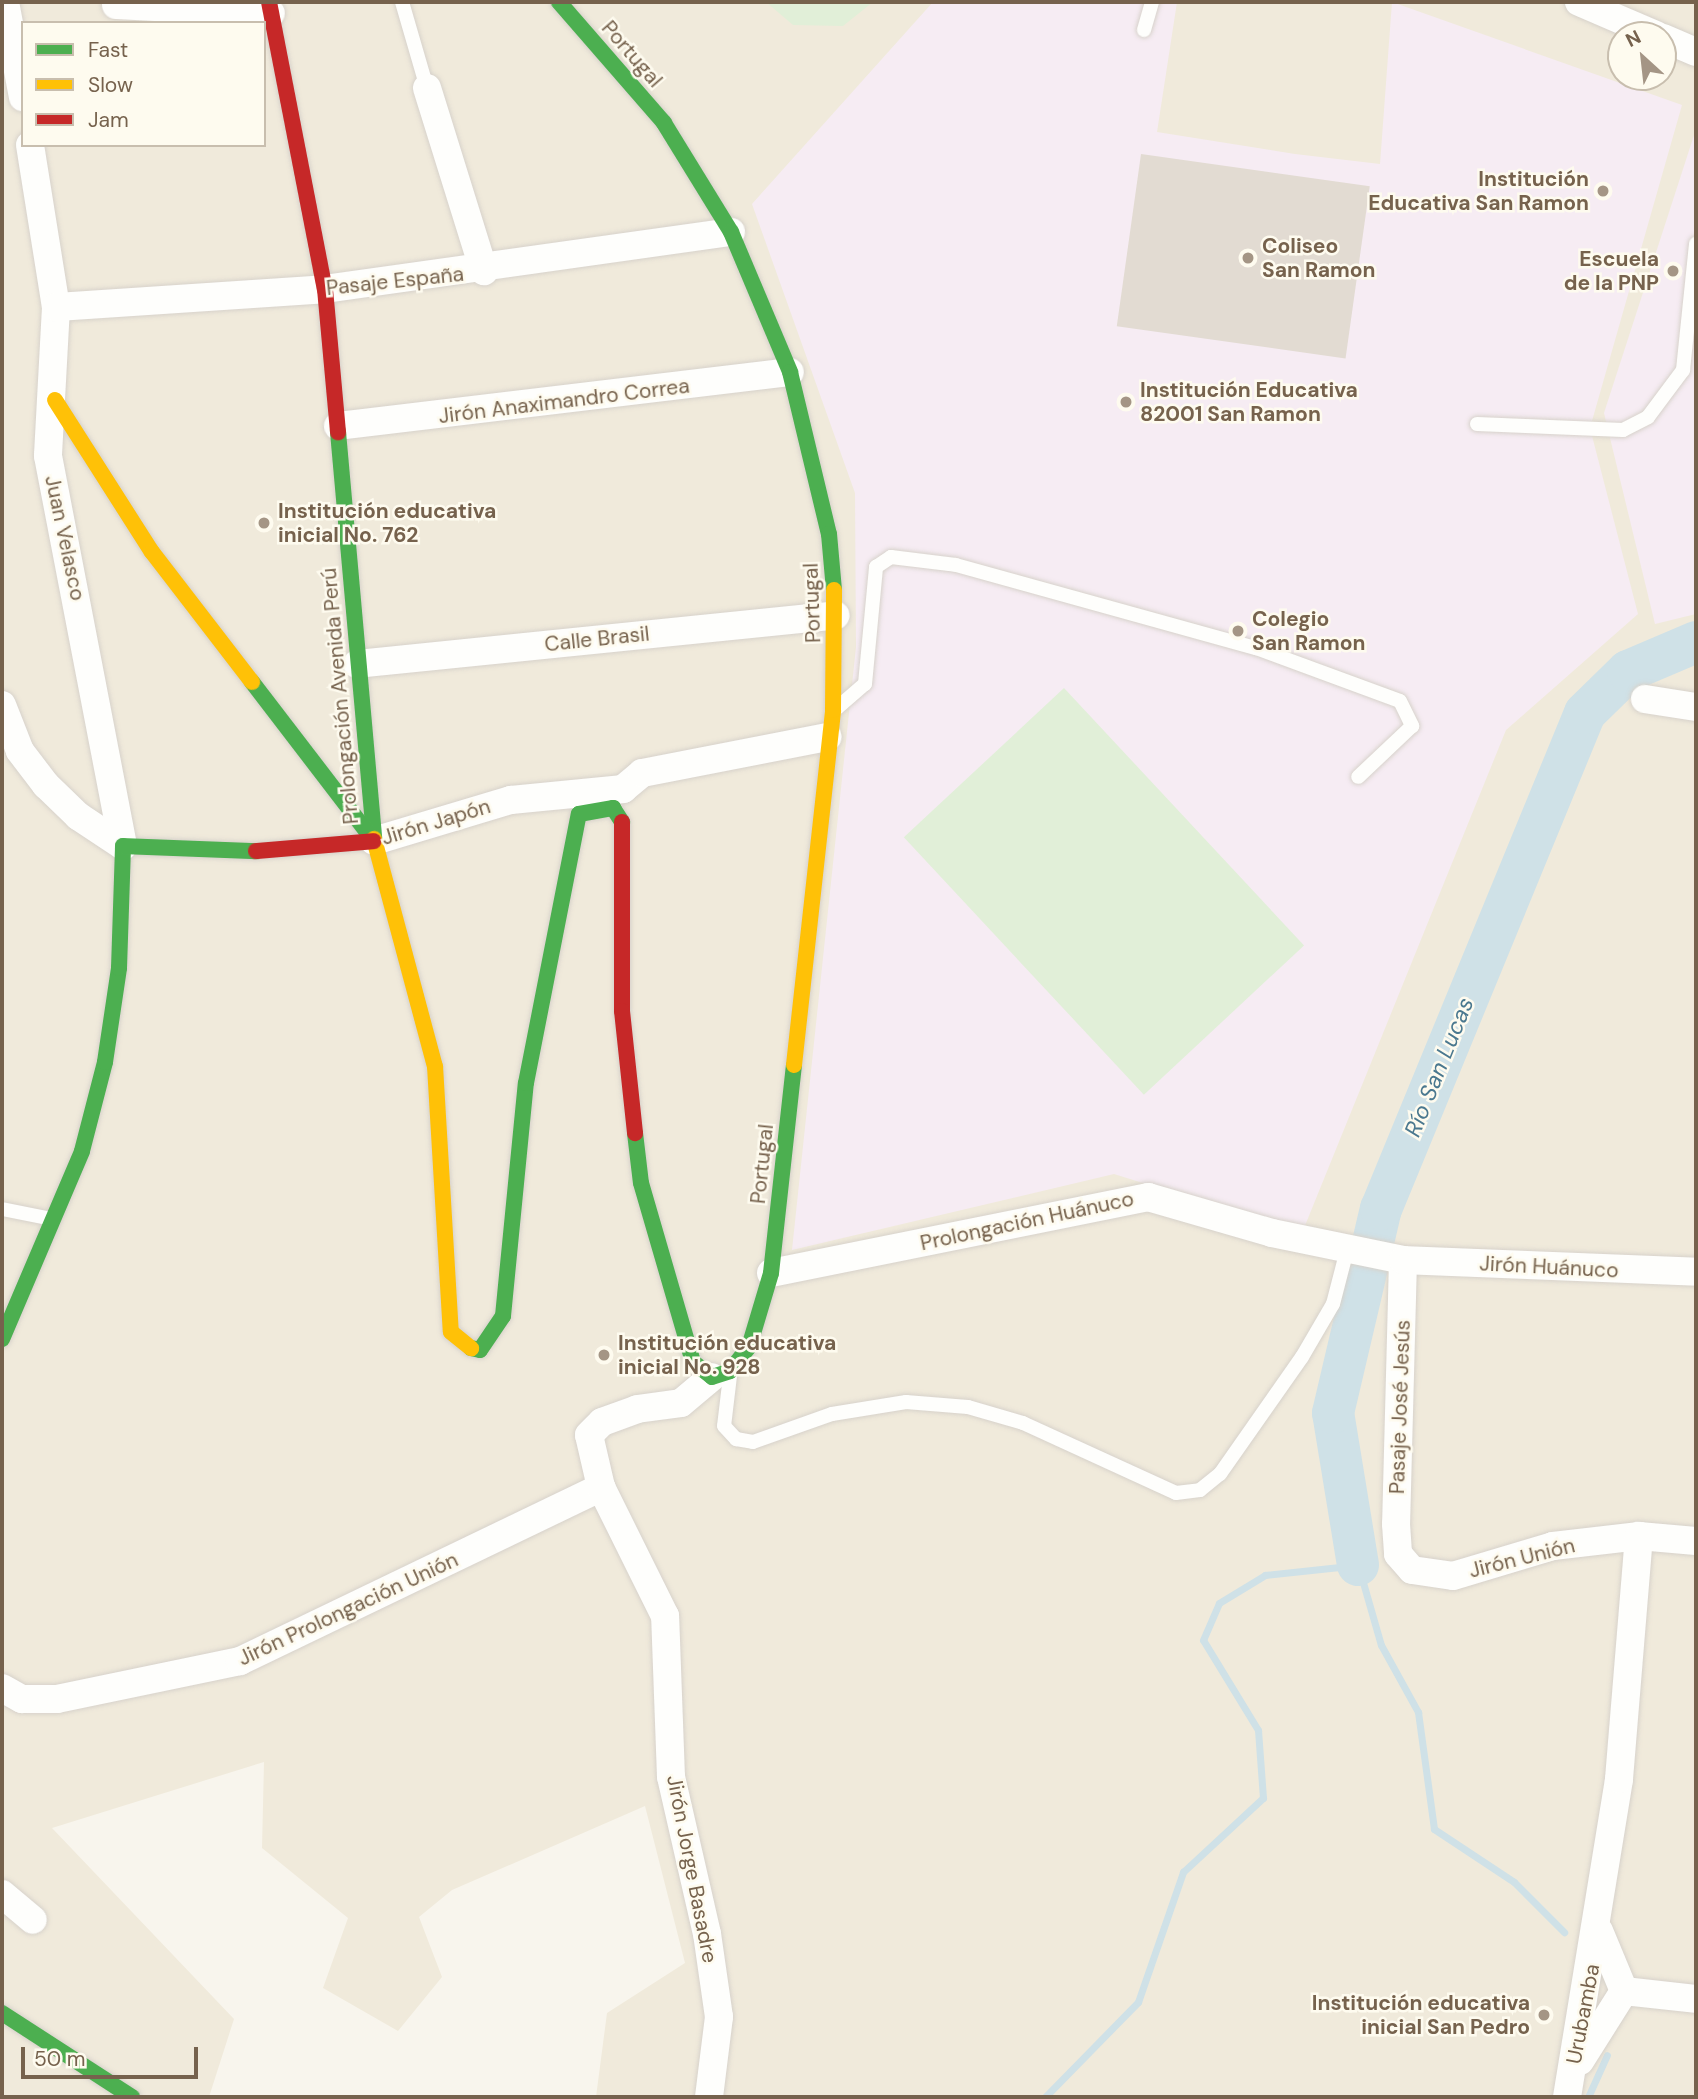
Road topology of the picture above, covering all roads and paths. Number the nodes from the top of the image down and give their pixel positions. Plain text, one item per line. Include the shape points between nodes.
1 (5, 2) edge
2 (402, 2) edge
3 (559, 2) edge
4 (1152, 2) edge
5 (1578, 2) edge
6 (116, 5) dead end
7 (270, 7) edge
8 (1623, 21) edge
9 (1144, 30) dead end
10 (1677, 44) edge
11 (1696, 52) edge
12 (21, 86) edge
13 (427, 88) joint
14 (288, 93) junction
15 (266, 96) edge
16 (30, 147) edge
17 (731, 232) junction
18 (1696, 244) edge
19 (484, 271) junction
20 (325, 289) junction
21 (56, 307) junction
22 (790, 372) junction
23 (55, 400) junction
24 (1477, 424) dead end
25 (338, 426) junction
26 (836, 615) junction
27 (358, 664) junction
28 (1645, 699) dead end
29 (2, 705) edge
30 (1696, 707) edge
31 (830, 723) junction
32 (1358, 777) dead end
33 (618, 798) junction
34 (374, 841) junction
35 (123, 846) junction
36 (2, 1209) edge
37 (53, 1219) junction
38 (1353, 1251) junction
39 (1396, 1258) junction
40 (1696, 1272) edge
41 (771, 1273) junction
42 (2, 1339) edge
43 (721, 1374) junction
44 (601, 1487) junction
45 (1639, 1536) junction
46 (1696, 1541) edge
47 (1398, 1554) joint
48 (2, 1688) edge
49 (2, 1894) edge
50 (33, 1920) dead end
51 (1599, 1931) junction
52 (1624, 1991) junction
53 (1696, 1999) edge
54 (2, 2013) edge
55 (1570, 2084) edge
56 (132, 2097) edge
57 (709, 2097) edge

1 - 12 street
2 - 13 lane
3 - 17 street, Portugal via 664,124
4 - 9 lane
5 - 8 street
6 - 7 street
7 - 14 street, Prolongación Avenida Perú
10 - 11 street
13 - 19 street
14 - 15 lane
14 - 20 street, Prolongación Avenida Perú
16 - 21 street, Juan Velasco
17 - 19 street, Pasaje España
17 - 22 street, Portugal
18 - 24 lane via 1684,370 1648,417 1623,430
19 - 20 street, Pasaje España
20 - 21 street, Pasaje España
20 - 25 street, Prolongación Avenida Perú
21 - 23 street, Juan Velasco
22 - 25 street, Jirón Anaximandro Correa
22 - 26 street, Portugal via 827,522
23 - 34 street via 152,552
23 - 35 street, Juan Velasco via 48,456 55,507 90,650
25 - 27 street, Prolongación Avenida Perú
26 - 27 street, Calle Brasil
26 - 31 street, Portugal
27 - 34 street, Prolongación Avenida Perú
28 - 30 street
29 - 35 street via 20,751 46,785 78,816
31 - 32 lane via 865,684 876,567 891,557 956,565 1256,648 1400,701 1412,726
31 - 33 street, Jirón Japón via 642,773
31 - 41 street, Portugal
33 - 34 street, Jirón Japón via 511,800
33 - 34 street, Prolongación Avenida Perú via 579,814 526,1083 503,1316 492,1339 480,1350 462,1346 451,1332 435,1066 387,870
33 - 43 street via 622,822 622,1012 641,1183 693,1362
34 - 35 street, Jirón Japón via 220,854
35 - 37 street via 119,968 105,1062 82,1151
36 - 37 lane
37 - 42 street
38 - 39 street, Prolongación Huánuco
38 - 41 street, Prolongación Huánuco via 1148,1196
38 - 43 lane via 1333,1304 1302,1357 1220,1474 1200,1490 1176,1493 1023,1423 968,1407 906,1402 832,1414 753,1443 736,1440 724,1426
39 - 40 street, Jirón Huánuco
39 - 47 street, Pasaje José Jesús
41 - 43 street, Portugal via 749,1347
43 - 44 street, Jirón Jorge Basadre via 681,1403 602,1422 589,1435
44 - 48 street, Jirón Prolongación Unión via 240,1661 57,1699 22,1699
44 - 57 street, Jirón Jorge Basadre via 665,1616 671,1777 707,1934 719,2017
45 - 46 street, Jirón Unión
45 - 47 street, Jirón Unión via 1553,1546 1453,1576 1412,1570
45 - 51 street, Urubamba
49 - 50 street
51 - 52 street
51 - 55 street, Urubamba
52 - 53 street
52 - 55 street
54 - 56 street

